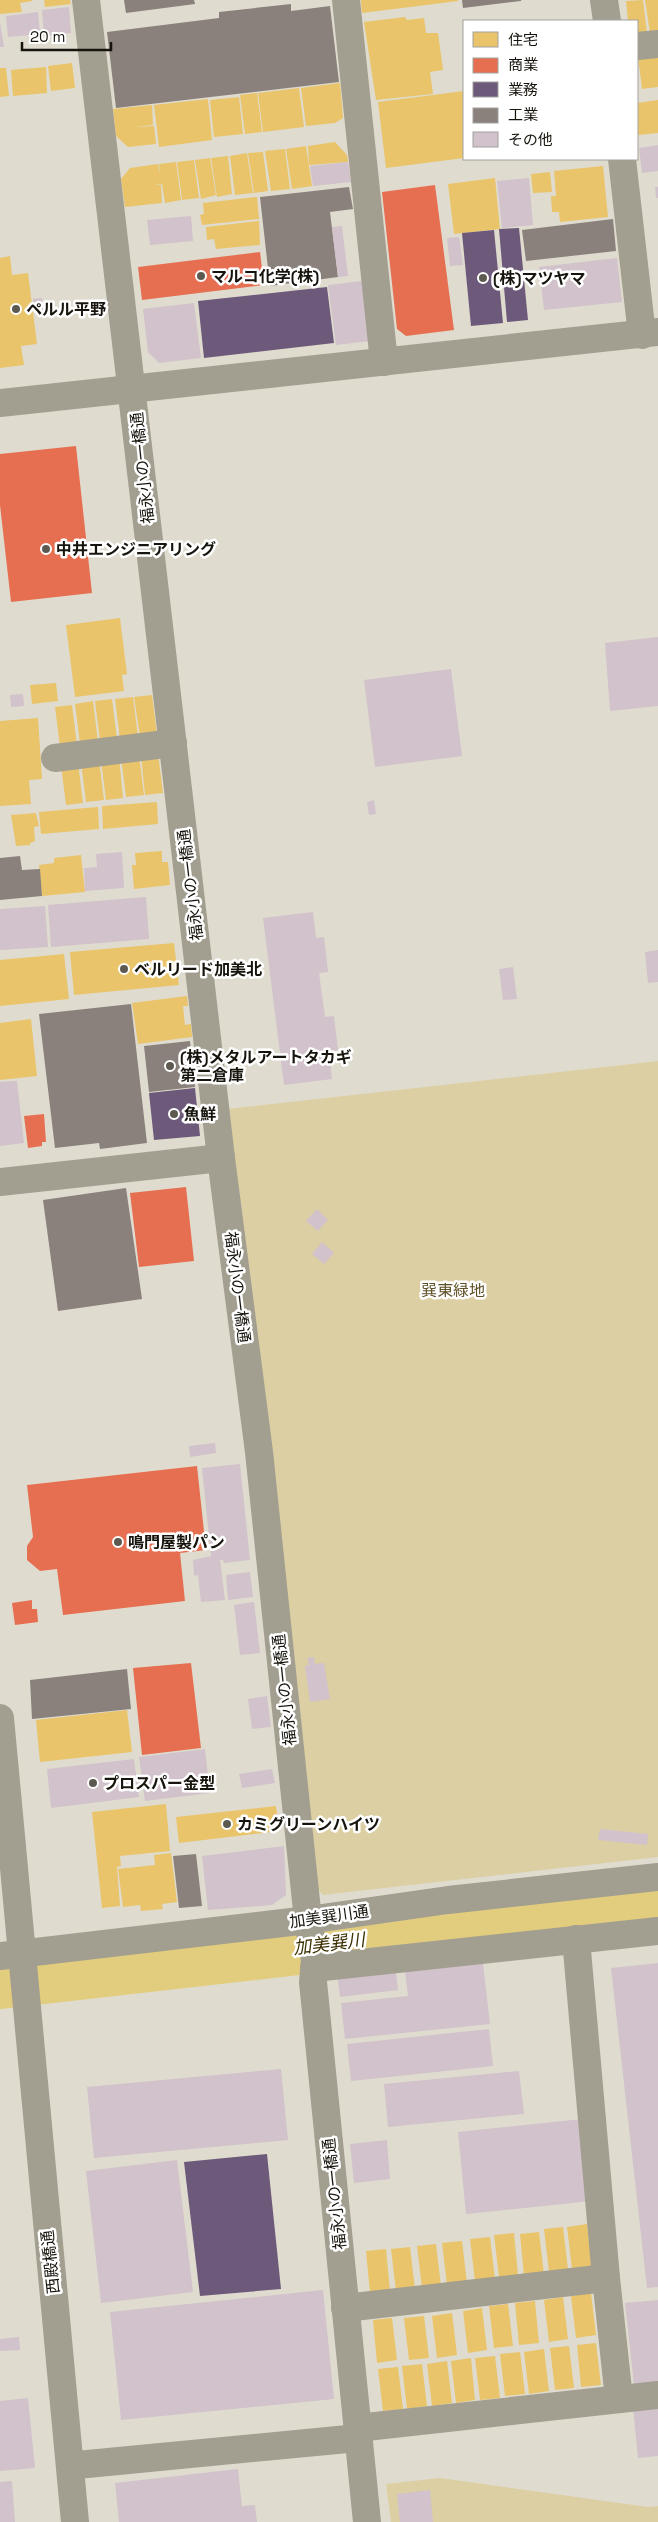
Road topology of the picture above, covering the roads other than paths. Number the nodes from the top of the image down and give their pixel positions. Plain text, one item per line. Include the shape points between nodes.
1 (86, 0) edge
2 (346, 0) edge
3 (604, 0) edge
4 (607, 20) edge
5 (658, 44) edge
6 (638, 46) edge
7 (622, 160) edge
8 (650, 334) edge
9 (384, 362) junction
10 (133, 389) junction
11 (0, 403) edge
12 (173, 743) junction
13 (55, 758) dead end
14 (221, 1158) junction
15 (0, 1182) edge
16 (0, 1718) edge
17 (658, 1877) edge
18 (310, 1926) junction
19 (658, 1931) edge
20 (576, 1939) junction
21 (15, 1959) edge
22 (314, 1964) junction
23 (606, 2278) junction
24 (345, 2308) junction
25 (658, 2395) edge
26 (619, 2399) junction
27 (358, 2433) junction
28 (71, 2472) junction
29 (75, 2522) edge
30 (367, 2522) edge

1 - 10 street, 福永小の一橋通
2 - 9 street
3 - 4 street
5 - 6 street
7 - 8 street
8 - 9 street
9 - 10 street
10 - 11 street
10 - 12 street, 福永小の一橋通
12 - 13 street
12 - 14 street, 福永小の一橋通
14 - 15 street
14 - 18 street, 福永小の一橋通 via 260,1462
16 - 21 street, 西殿橋通
17 - 18 street, 加美巽川通 via 448,1900
18 - 21 street, 加美巽川通
18 - 22 street, 福永小の一橋通
19 - 20 street
20 - 22 street
20 - 23 street
21 - 28 street, 西殿橋通 via 25,2003
22 - 24 street, 福永小の一橋通 via 313,1982
23 - 24 street
23 - 26 street
24 - 27 street, 福永小の一橋通
25 - 26 street
26 - 27 street
27 - 28 street via 77,2465
27 - 30 street, 福永小の一橋通
28 - 29 street, 西殿橋通

